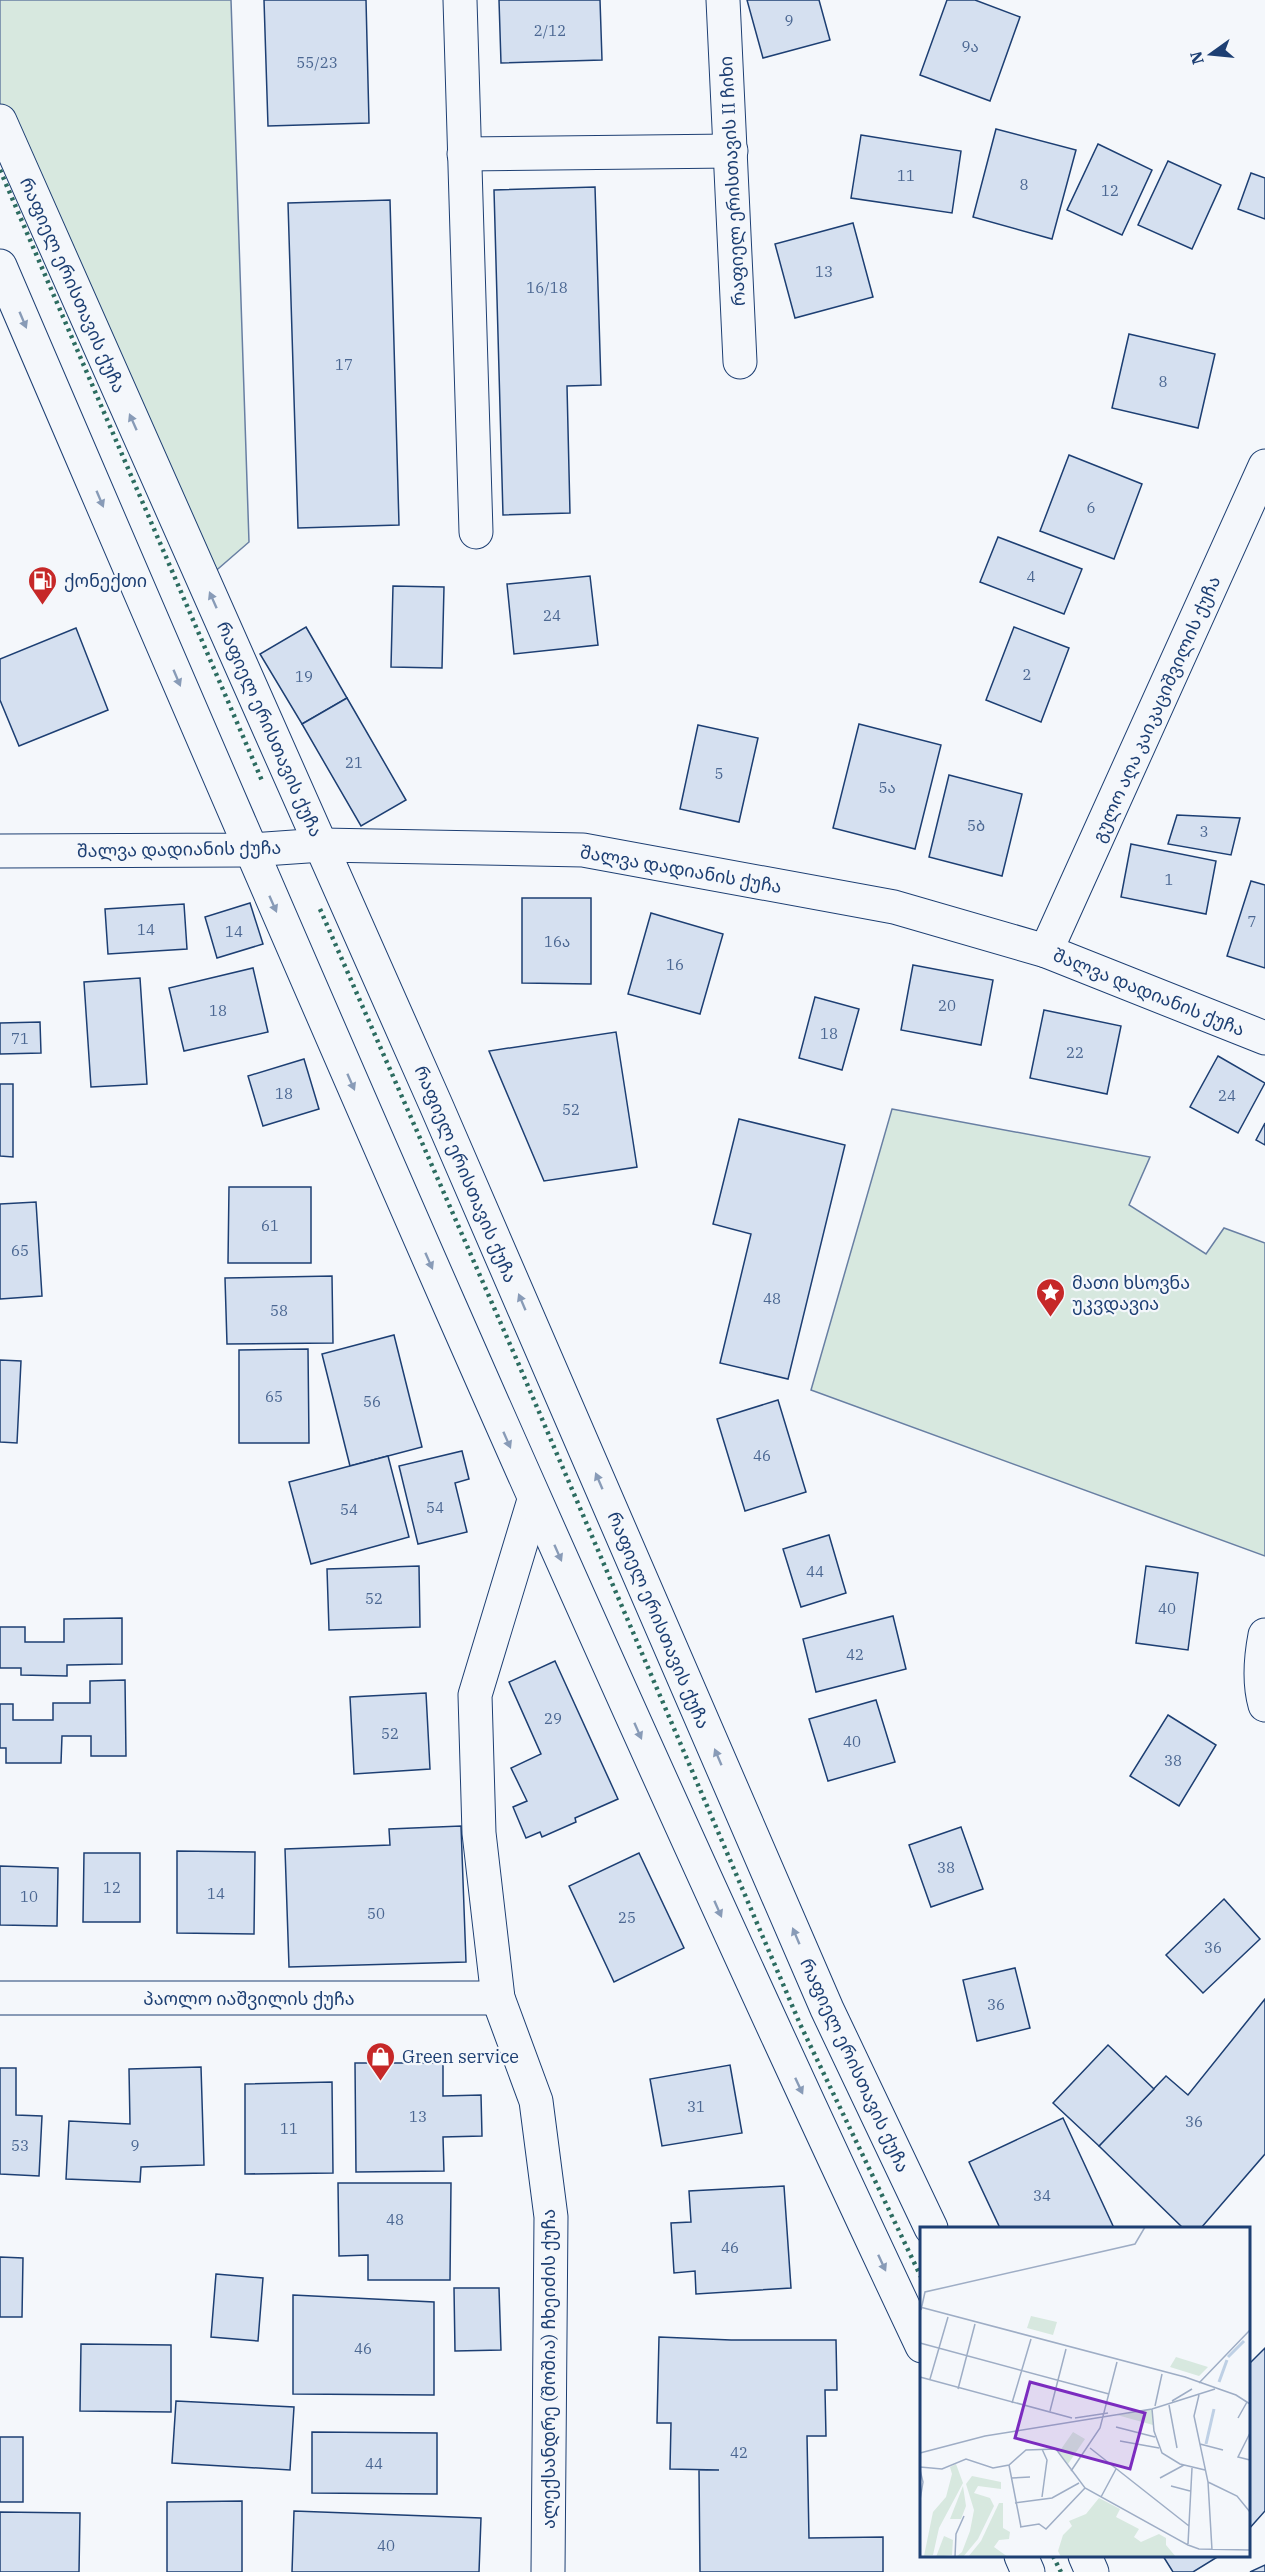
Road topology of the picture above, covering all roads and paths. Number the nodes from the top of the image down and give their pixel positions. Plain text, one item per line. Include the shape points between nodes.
1 (460, 0) edge
2 (723, 0) edge
3 (0, 121) edge
4 (730, 151) junction
5 (464, 154) junction
6 (0, 266) edge
7 (740, 362) dead end
8 (1265, 466) edge
9 (476, 532) dead end
10 (322, 845) junction
11 (250, 850) junction
12 (0, 851) edge
13 (1046, 951) junction
14 (1265, 1038) edge
15 (534, 1500) junction
16 (1265, 1635) edge
17 (1265, 1705) edge
18 (0, 1998) edge
19 (498, 1998) junction
20 (930, 2227) edge
21 (920, 2344) edge
22 (1021, 2557) edge
23 (1085, 2557) edge
24 (548, 2572) edge
25 (1028, 2572) edge
26 (1092, 2572) edge

1 - 5 street
2 - 4 street, რაფიელ ერისთავის II ჩიხი
10 -> 3 street, რაფიელ ერისთავის ქუჩა
4 - 5 street
4 - 7 street, რაფიელ ერისთავის II ჩიხი
5 - 9 street
6 -> 11 street
8 - 13 street, გულო აღა კაიკაციშვილის ქუჩა
10 - 11 street, შალვა დადიანის ქუჩა
10 - 13 street, შალვა დადიანის ქუჩა via 583,850 894,907
20 -> 10 street, რაფიელ ერისთავის ქუჩა via 827,2009
11 - 12 street, შალვა დადიანის ქუჩა
11 -> 15 street
13 - 14 street, შალვა დადიანის ქუჩა
15 - 19 street, ალექსანდრე (შოშია) ჩხეიძის ქუჩა via 475,1695 479,1833
15 -> 21 street via 774,2033
16 - 17 street
18 - 19 street, პაოლო იაშვილის ქუჩა
19 - 24 street, ალექსანდრე (შოშია) ჩხეიძის ქუჩა via 536,2101 551,2217
22 - 25 street
23 - 26 street

